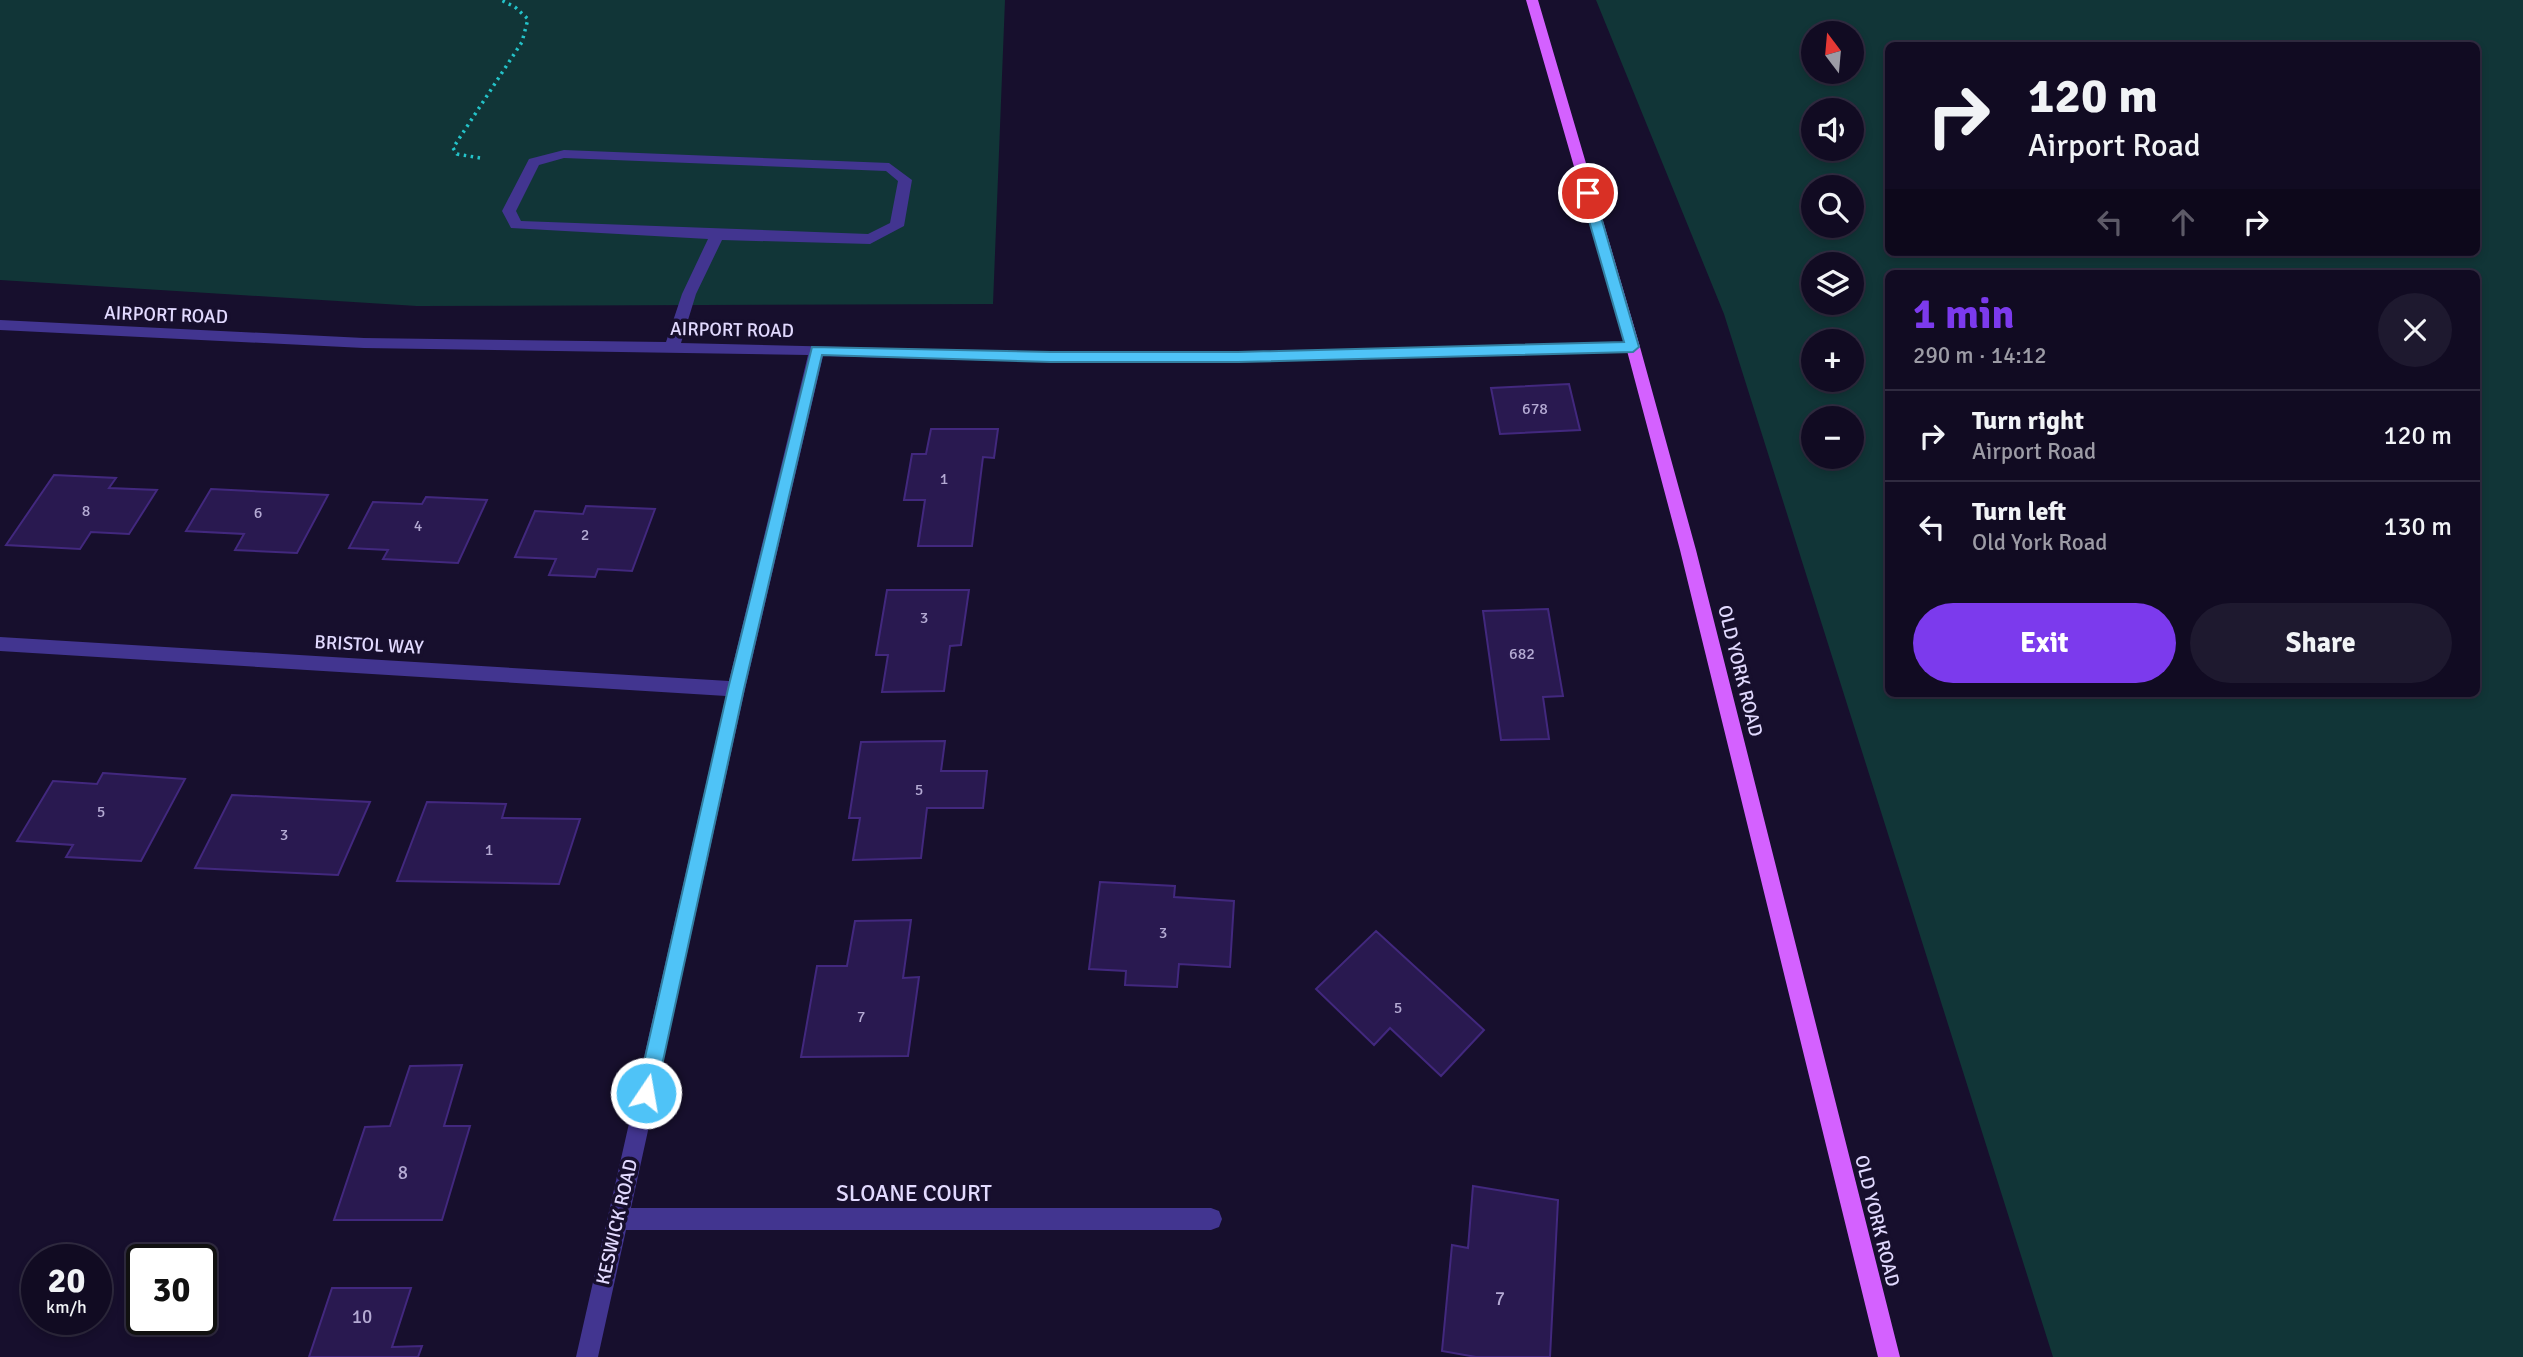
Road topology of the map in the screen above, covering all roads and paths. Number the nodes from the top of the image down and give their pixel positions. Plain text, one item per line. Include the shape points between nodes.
1 (501, 0) edge
2 (1532, 0) edge
3 (480, 158) dead end
4 (717, 235) junction
5 (0, 326) edge
6 (1633, 347) junction
7 (672, 348) junction
8 (817, 350) junction
9 (0, 644) edge
10 (736, 689) junction
11 (617, 1219) junction
12 (1211, 1219) dead end
13 (587, 1357) edge
14 (1889, 1357) edge

1 - 3 path via 515,7 528,24 522,41 453,148 457,154
2 - 6 main road, OLD YORK ROAD
4 - 4 street via 516,225 509,211 534,162 564,154 889,167 905,180 897,226 870,239
4 - 7 street via 689,294
5 - 7 street, AIRPORT ROAD via 364,343
6 - 8 street, AIRPORT ROAD via 1238,357
6 - 14 main road, OLD YORK ROAD
7 - 8 street, AIRPORT ROAD
8 - 10 street, KESWICK ROAD
9 - 10 street, BRISTOL WAY
10 - 11 street, KESWICK ROAD
11 - 12 street, SLOANE COURT
11 - 13 street, KESWICK ROAD

